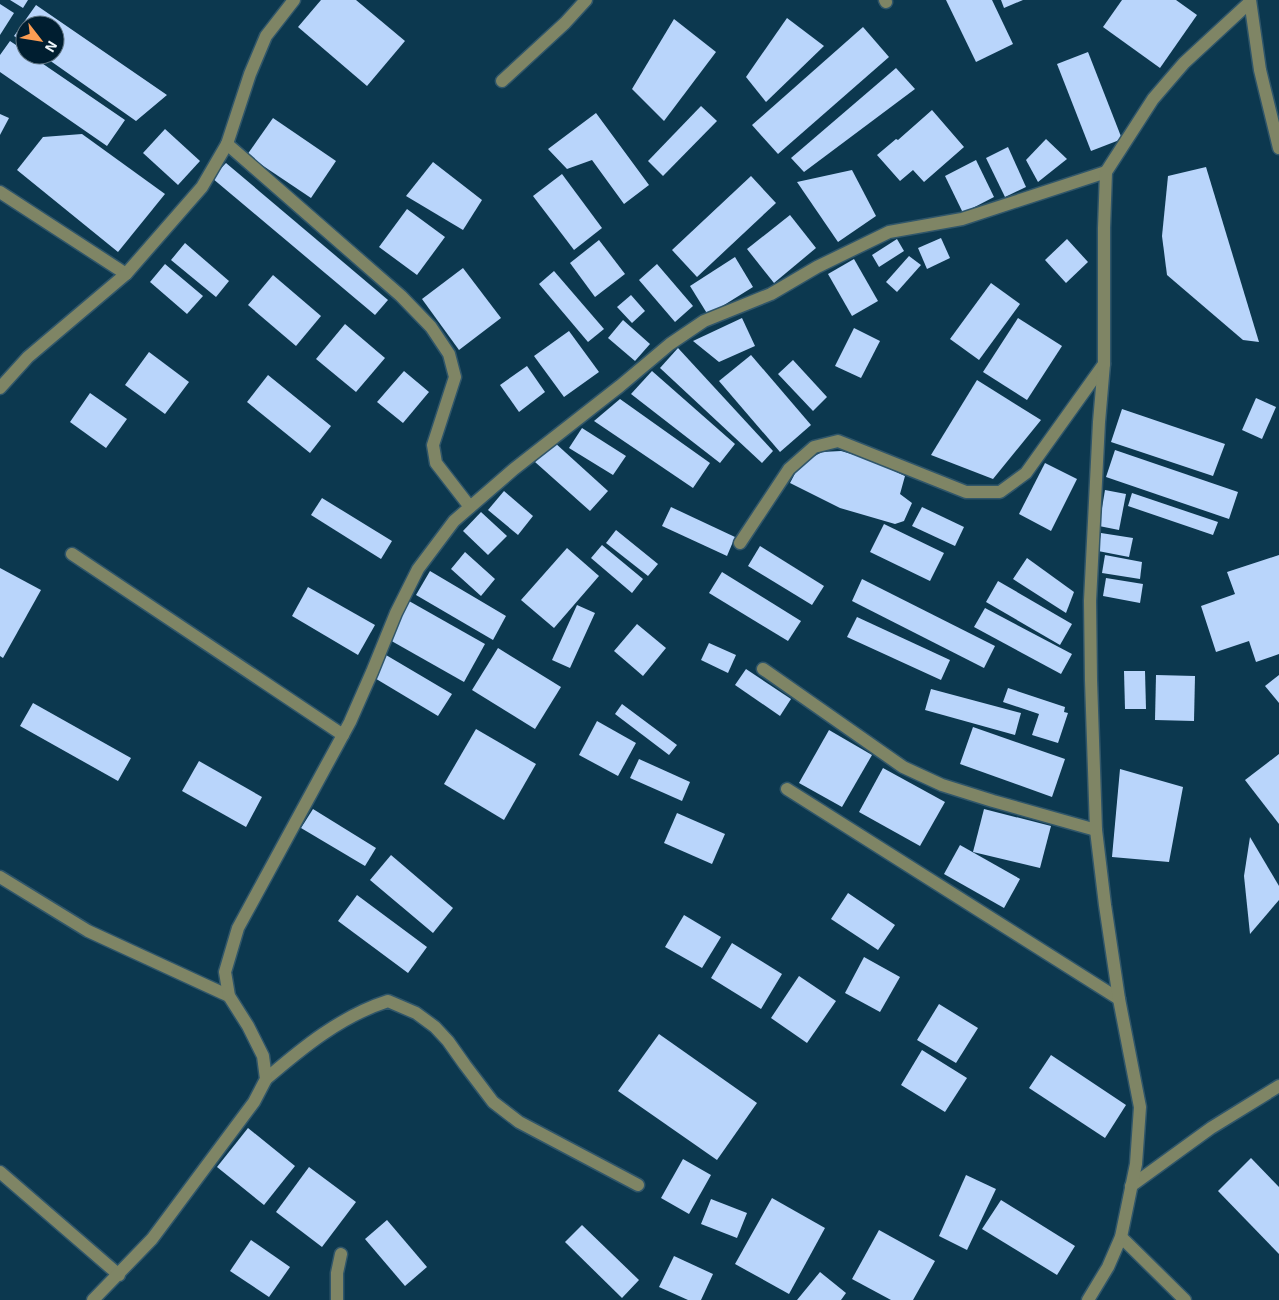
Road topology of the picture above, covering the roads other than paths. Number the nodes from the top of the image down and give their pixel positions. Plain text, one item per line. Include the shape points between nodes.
1 (294, 0) edge
2 (586, 0) edge
3 (1250, 1) edge
4 (502, 81) dead end
5 (226, 144) junction
6 (1279, 148) edge
7 (1106, 172) junction
8 (0, 192) edge
9 (126, 274) junction
10 (1104, 364) junction
11 (0, 388) edge
12 (470, 507) junction
13 (740, 544) dead end
14 (72, 554) dead end
15 (763, 670) dead end
16 (343, 735) junction
17 (787, 789) dead end
18 (1096, 830) junction
19 (0, 877) edge
20 (229, 996) junction
21 (1119, 999) junction
22 (266, 1079) junction
23 (1279, 1086) edge
24 (0, 1172) edge
25 (638, 1184) dead end
26 (1131, 1186) junction
27 (1121, 1237) junction
28 (341, 1254) dead end
29 (119, 1275) junction
30 (93, 1300) edge
31 (338, 1300) edge
32 (1088, 1300) edge
33 (1186, 1300) edge

1 - 5 street via 266,36
2 - 4 street via 566,23
3 - 6 street via 1260,70
3 - 7 street via 1184,63 1153,99
5 - 9 street via 202,187
5 - 12 street via 401,296 431,327 449,354 455,377 434,445 436,463
7 - 10 street
7 - 12 street via 962,219 889,232 817,267 771,294 704,321 670,344
8 - 9 street
9 - 11 street via 28,357
10 - 13 street via 1026,473 1000,492 966,492 838,441 814,447 789,469
10 - 18 street via 1090,601
12 - 16 street via 454,521 418,569
14 - 16 street
15 - 18 street via 902,767 951,787
16 - 20 street via 238,928 225,972
17 - 21 street
18 - 21 street
19 - 20 street via 88,931
20 - 22 street via 263,1056
21 - 26 street via 1140,1107
22 - 25 street via 301,1049 342,1022 388,1001 416,1013 435,1027 493,1102 520,1122
22 - 29 street via 254,1102 152,1239
23 - 26 street via 1212,1128
24 - 29 street
26 - 27 street
27 - 32 street
27 - 33 street
28 - 31 street via 337,1273
29 - 30 street

